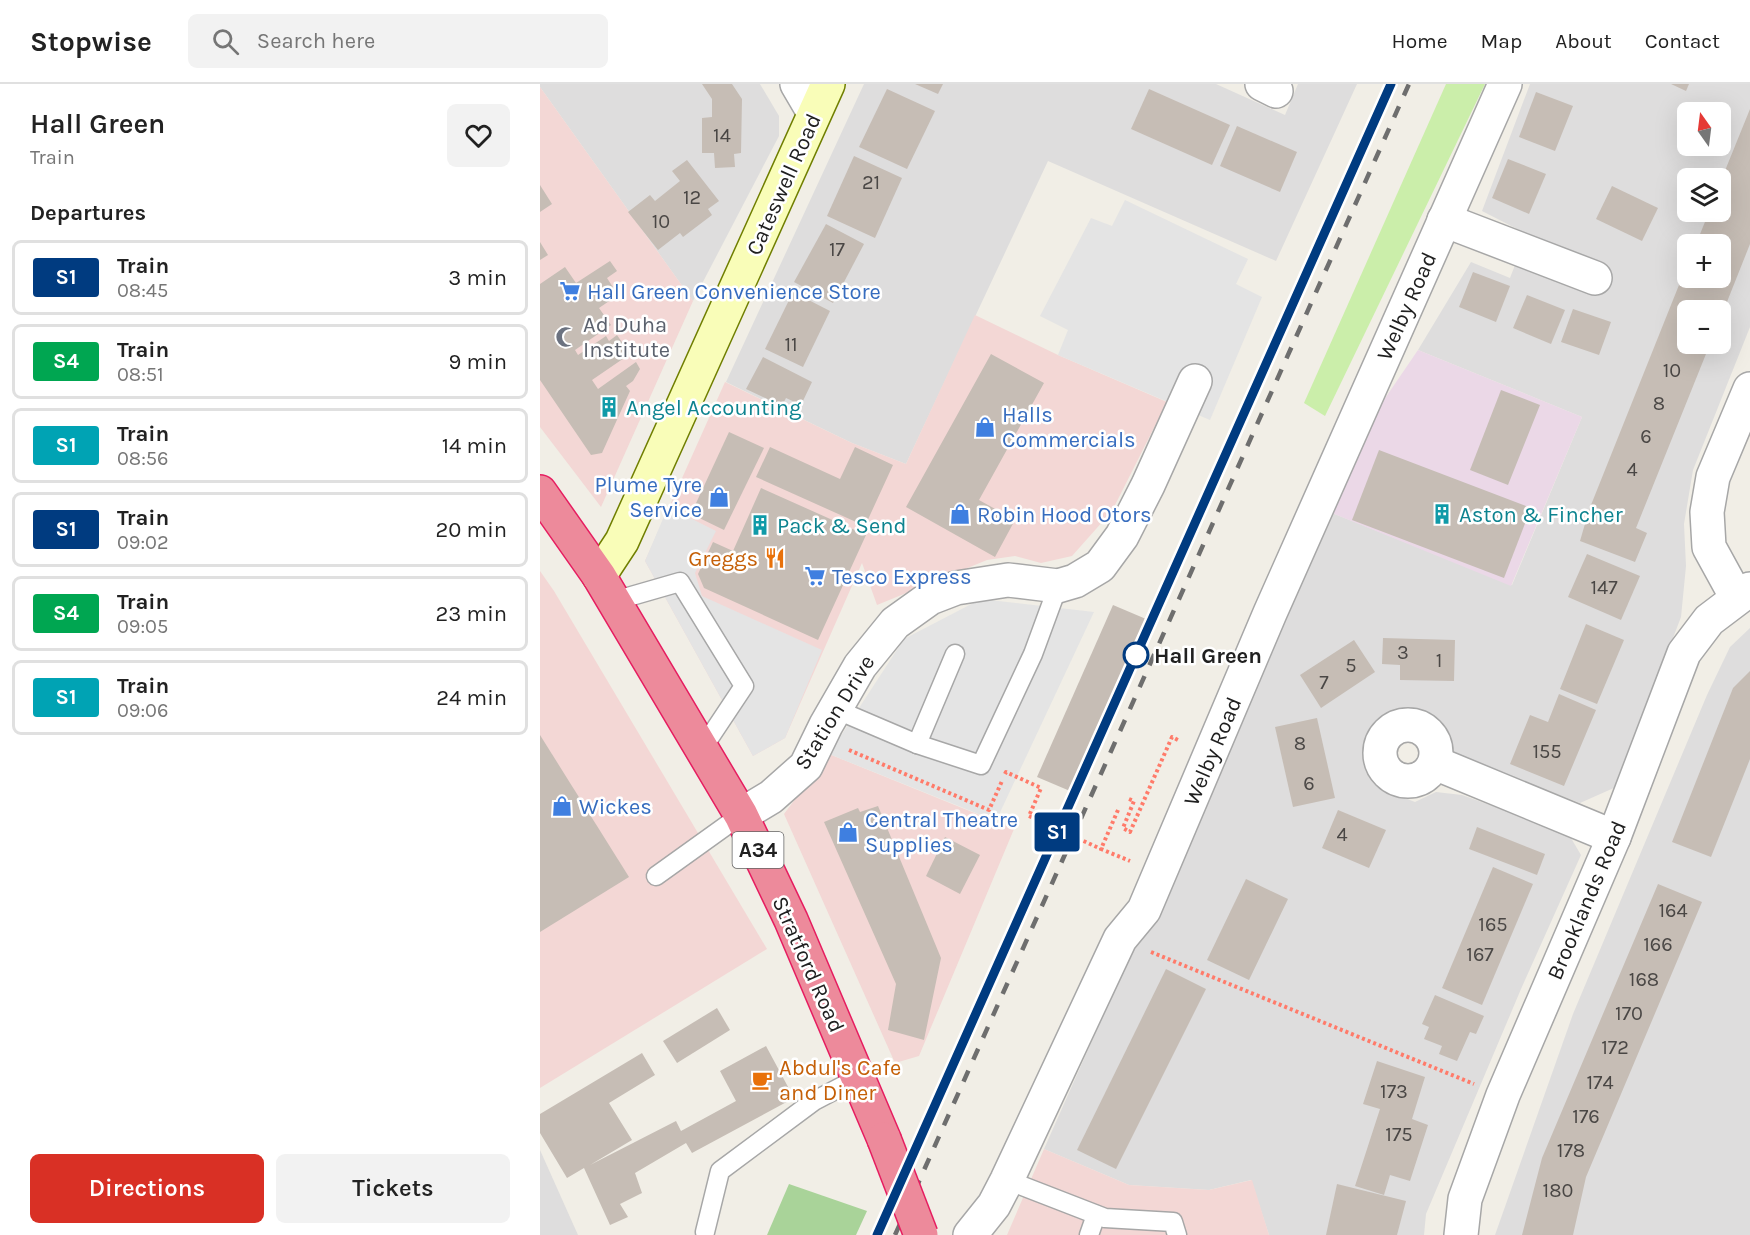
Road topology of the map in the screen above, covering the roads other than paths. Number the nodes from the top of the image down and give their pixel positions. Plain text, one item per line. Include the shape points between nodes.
1 (797, 84) edge
2 (1505, 84) edge
3 (821, 98) edge
4 (1444, 220) junction
5 (1595, 278) dead end
6 (1195, 381) dead end
7 (1750, 389) edge
8 (544, 505) edge
9 (1058, 586) junction
10 (606, 588) junction
11 (1743, 593) edge
12 (955, 654) dead end
13 (835, 709) junction
14 (917, 744) junction
15 (702, 749) junction
16 (1435, 763) dead end
17 (741, 815) junction
18 (1614, 837) junction
19 (656, 876) dead end
20 (858, 1078) junction
21 (1007, 1180) junction
22 (1096, 1215) junction
23 (1175, 1228) edge
24 (705, 1232) dead end
25 (921, 1235) edge
26 (970, 1235) edge
27 (1089, 1235) edge
28 (1461, 1235) edge

1 - 3 street
2 - 4 street, Welby Road
3 - 10 street, Cateswell Road via 622,541
4 - 5 street
4 - 21 street, Welby Road via 1144,910 1120,939
6 - 9 street, Station Drive via 1122,536 1100,566
7 - 11 street via 1713,477 1707,512 1709,547
8 - 10 highway, Stratford Road / A34
9 - 13 street, Station Drive via 1008,580 956,588 930,598 895,623 860,666
9 - 14 lane via 1033,654 981,765
10 - 15 highway, Stratford Road / A34
10 - 15 lane via 680,582 744,686
11 - 18 street, Brooklands Road via 1709,620 1684,653
12 - 14 lane
13 - 14 lane
13 - 17 street, Station Drive via 806,766 771,797
15 - 17 highway, Stratford Road / A34
16 - 18 street
17 - 19 lane
17 - 20 highway, Stratford Road / A34 via 791,920
18 - 28 street, Brooklands Road via 1503,1095 1465,1199
20 - 24 lane via 814,1101 720,1171
20 - 25 highway, Stratford Road / A34, bridge
21 - 22 lane
21 - 26 street, Welby Road via 994,1205
22 - 23 lane
22 - 27 lane

